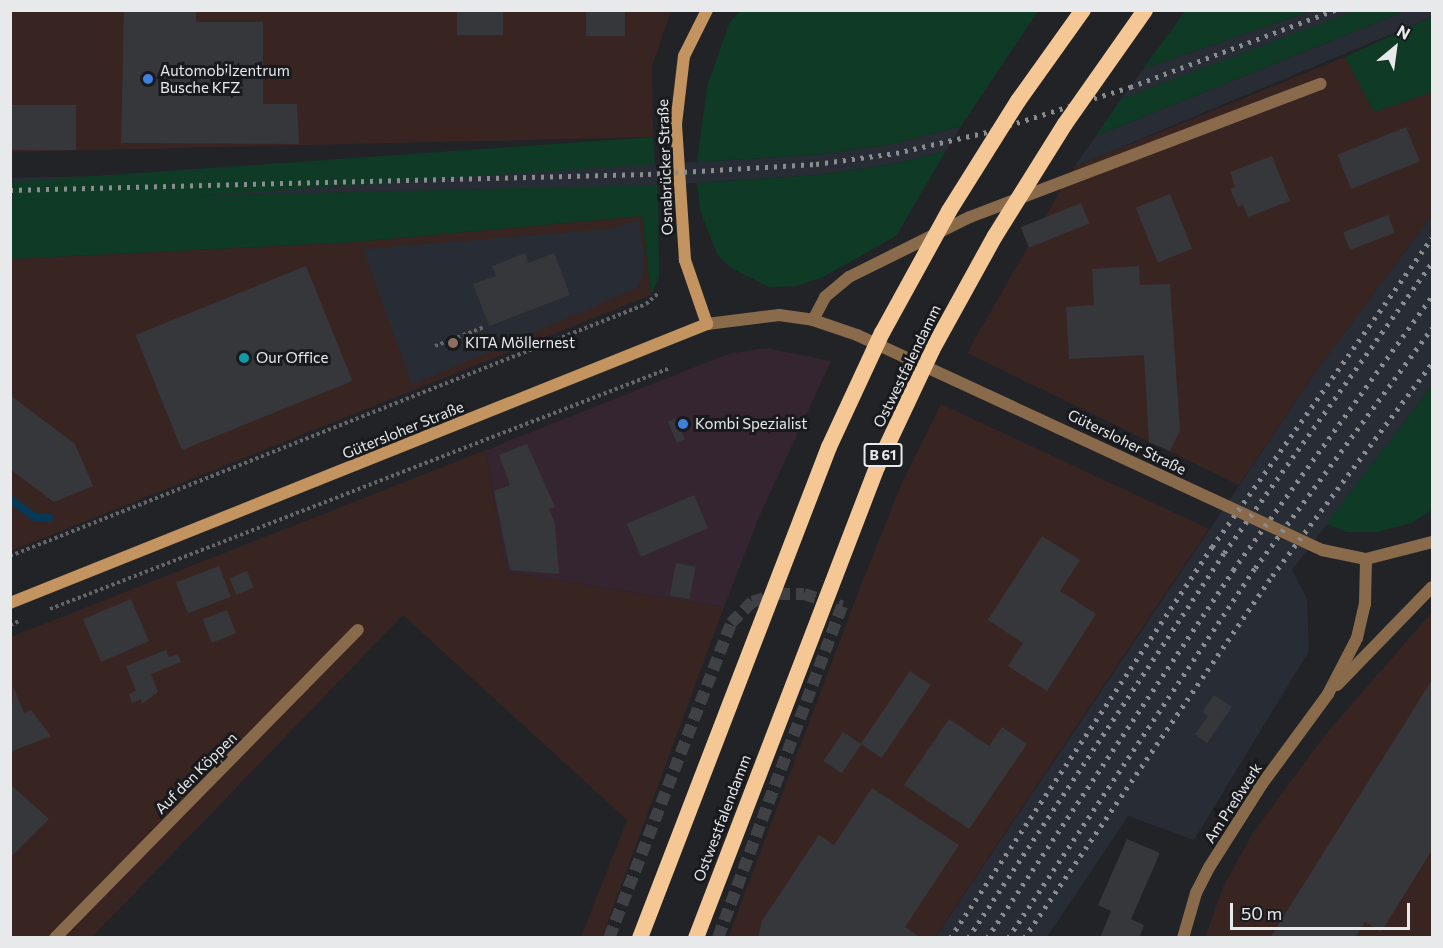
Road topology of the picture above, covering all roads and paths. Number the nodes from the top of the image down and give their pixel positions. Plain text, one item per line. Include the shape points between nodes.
1 (706, 10) edge
2 (1083, 10) edge
3 (1145, 10) edge
4 (1321, 84) dead end
5 (660, 292) dead end
6 (813, 320) junction
7 (707, 324) junction
8 (484, 327) dead end
9 (435, 346) dead end
10 (670, 368) dead end
11 (1432, 542) edge
12 (10, 556) edge
13 (1366, 560) junction
14 (1432, 587) edge
15 (10, 603) edge
16 (43, 612) dead end
17 (32, 616) dead end
18 (10, 625) edge
19 (358, 630) dead end
20 (1328, 694) junction
21 (55, 938) edge
22 (640, 938) edge
23 (696, 938) edge
24 (1183, 938) edge

1 - 7 main road, Osnabrücker Straße via 684,56 676,124 685,260
2 - 22 highway, bridge via 1018,101 949,212 882,333 829,447
3 - 23 highway, Ostwestfalendamm / B 61, bridge via 1065,124 995,236 927,361 877,467
4 - 6 street via 970,218 849,277 825,297
5 - 12 path via 646,304
6 - 7 street, Gütersloher Straße via 759,315
6 - 13 street, Gütersloher Straße via 858,335 967,383 1322,550
7 - 15 main road, Gütersloher Straße
8 - 9 path
10 - 16 path
11 - 13 street, Gütersloher Straße
13 - 20 street, Am Preßwerk via 1365,604 1357,638
14 - 20 street, Am Preßwerk
17 - 18 path
19 - 21 street, Auf den Köppen
20 - 24 street, Am Preßwerk via 1262,784 1210,866 1196,893

